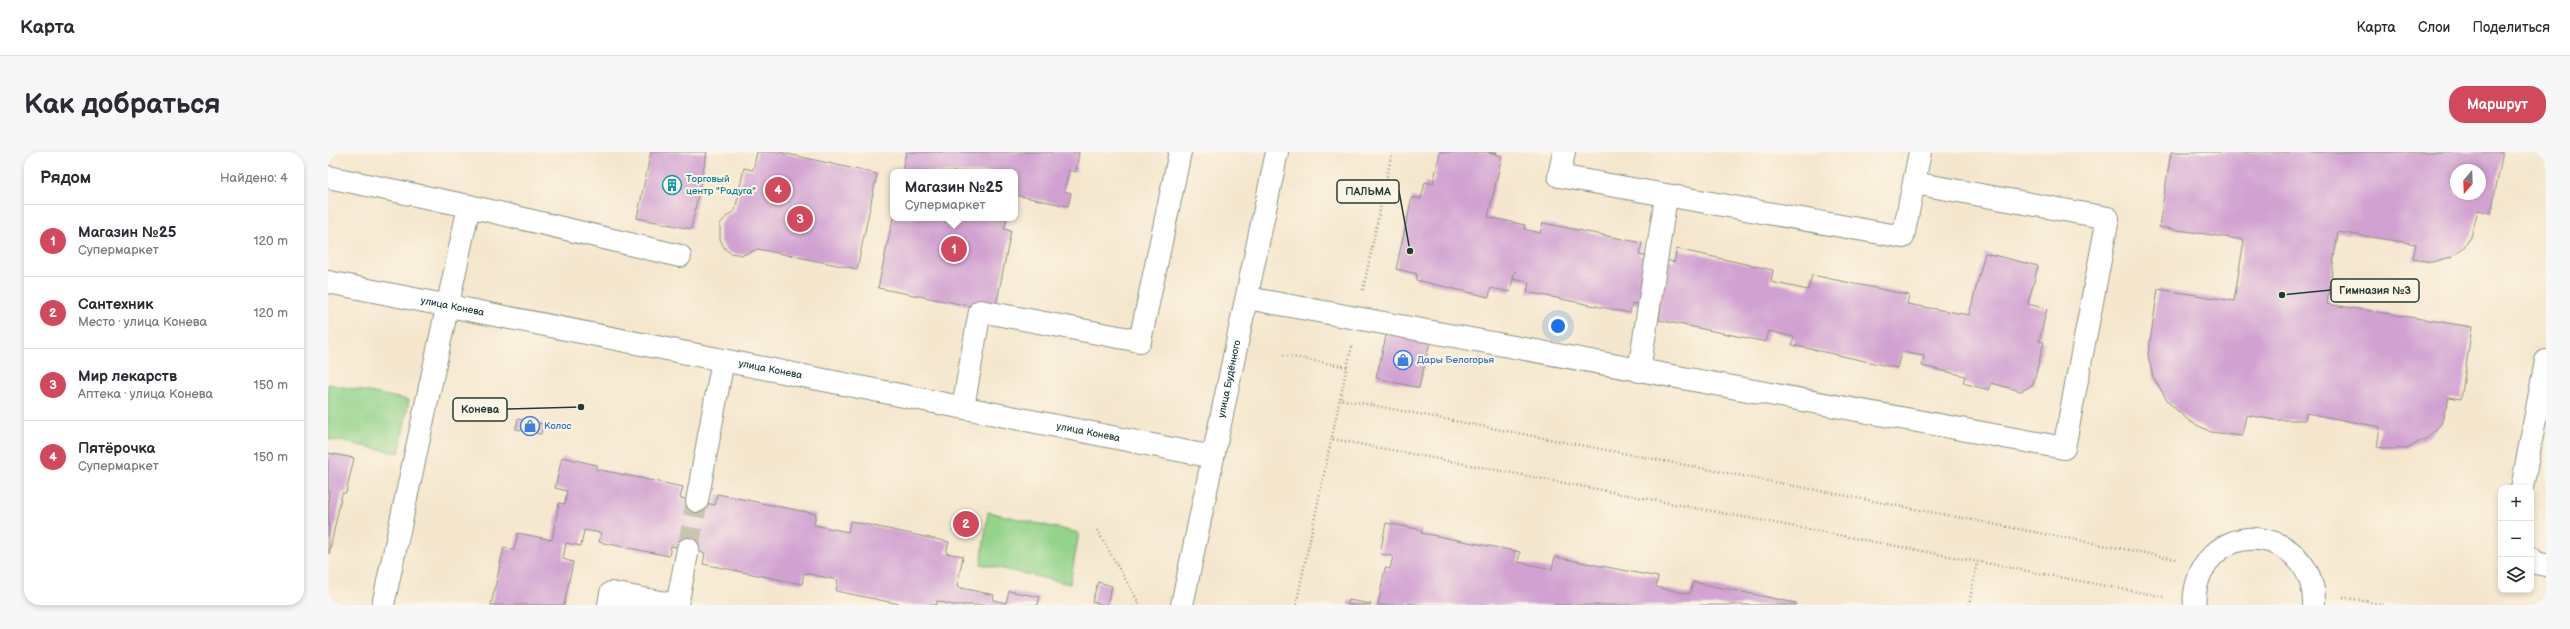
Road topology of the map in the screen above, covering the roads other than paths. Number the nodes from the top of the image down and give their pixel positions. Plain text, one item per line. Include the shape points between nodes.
1 (1180, 152) edge
2 (1277, 152) edge
3 (1564, 152) edge
4 (1920, 152) edge
5 (328, 177) edge
6 (1914, 183) junction
7 (1666, 196) junction
8 (469, 206) junction
9 (680, 256) dead end
10 (328, 282) edge
11 (1247, 298) junction
12 (449, 306) junction
13 (723, 360) junction
14 (2546, 361) edge
15 (1639, 371) junction
16 (962, 407) junction
17 (1213, 456) junction
18 (2523, 485) edge
19 (697, 501) tunnel mouth
20 (688, 549) tunnel mouth
21 (2534, 561) edge
22 (2546, 565) edge
23 (2314, 598) edge
24 (2194, 604) edge
25 (383, 605) edge
26 (609, 605) edge
27 (677, 605) edge
28 (1182, 605) edge

1 - 16 street via 1140,341 980,311
2 - 11 street, улица Будённого
3 - 7 street via 1559,176
4 - 6 street
5 - 8 street
6 - 7 street via 1903,237
6 - 15 street via 2108,218 2064,448
7 - 15 street
8 - 9 street
8 - 12 street
10 - 12 street, улица Конева
11 - 15 street
11 - 17 street, улица Будённого
12 - 13 street, улица Конева
12 - 25 street
13 - 16 street, улица Конева
13 - 19 street
14 - 18 street
16 - 17 street, улица Конева
17 - 28 street, улица Будённого
20 - 27 street
21 - 22 street
23 - 24 street via 2308,572 2296,555 2279,544 2259,539 2238,541 2220,550 2206,564 2196,583
26 - 27 street via 612,593

